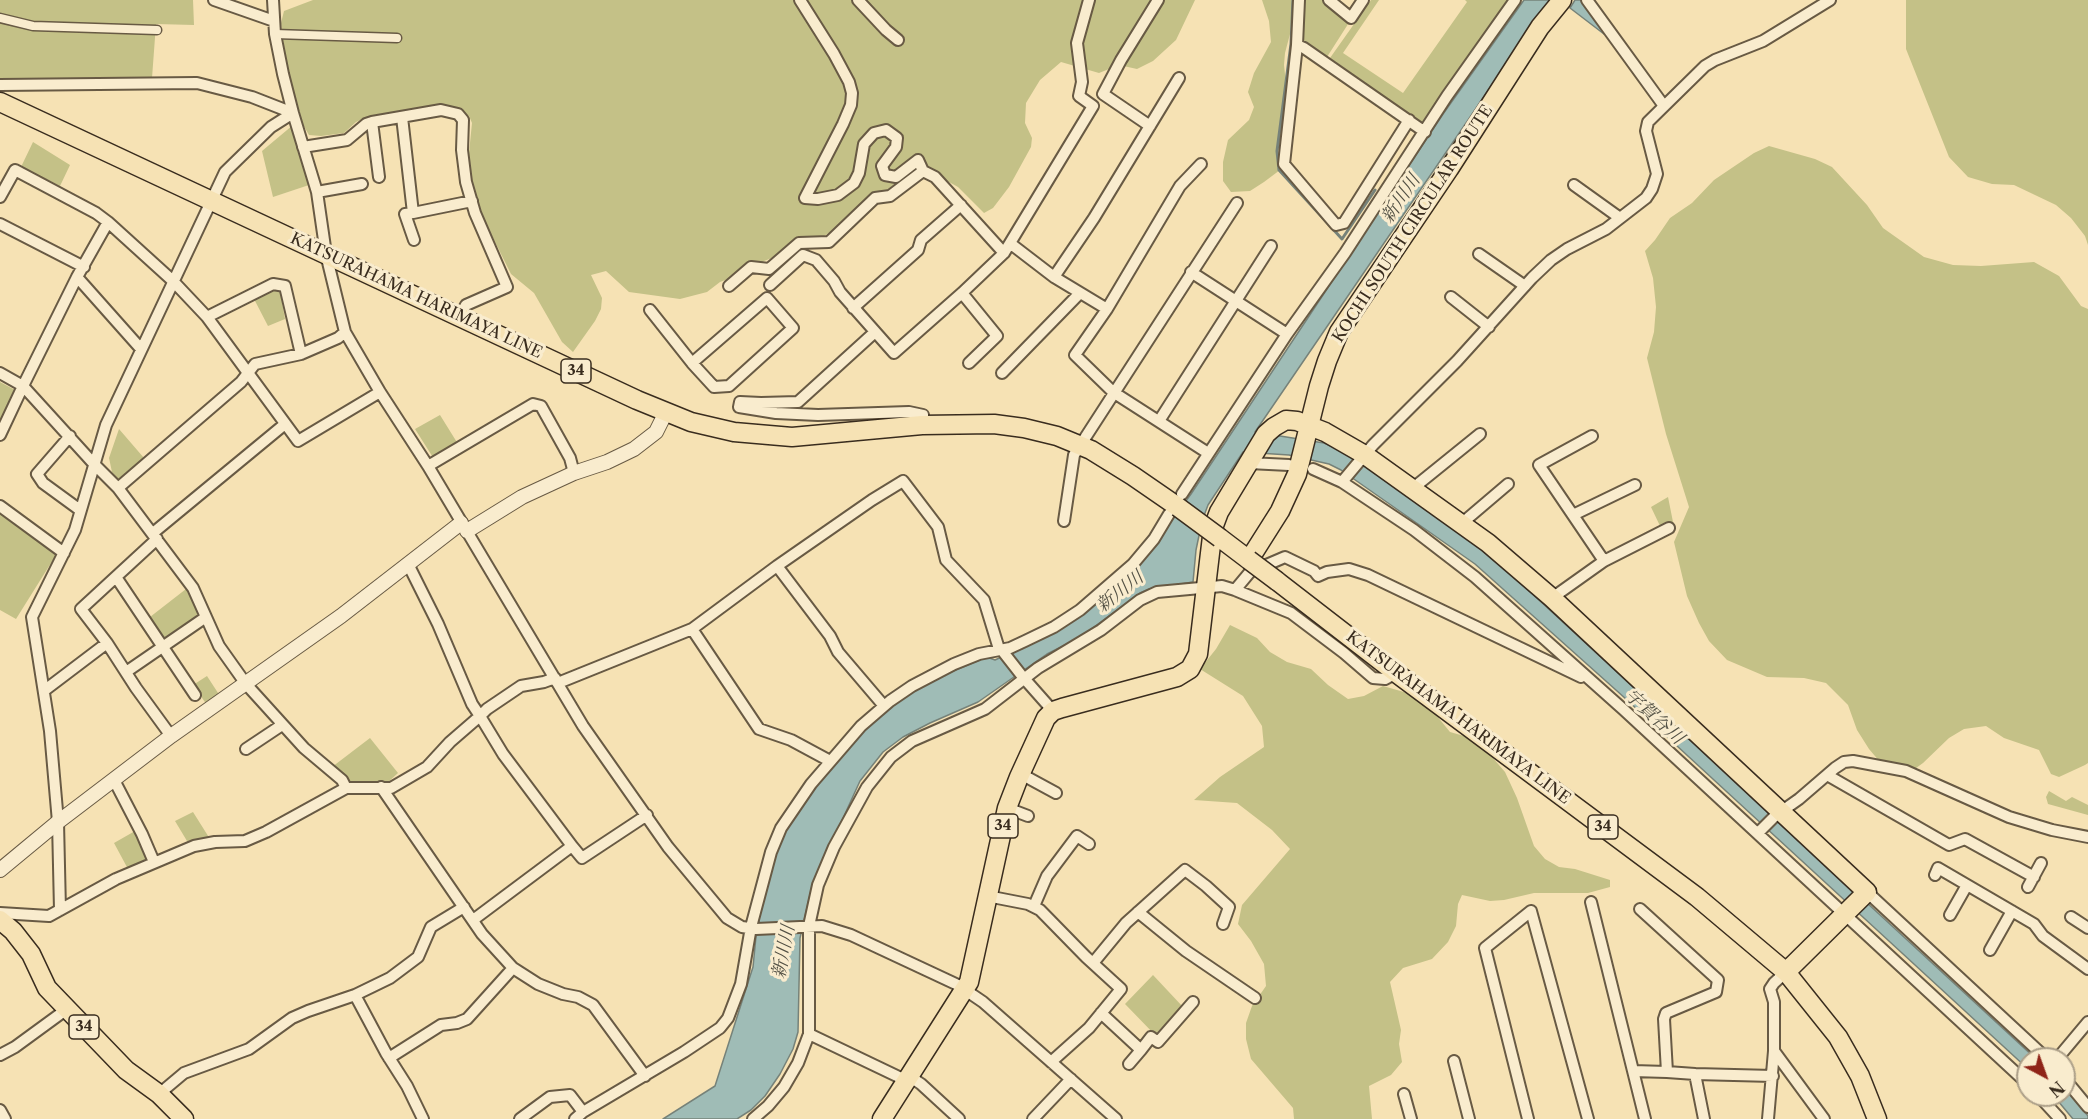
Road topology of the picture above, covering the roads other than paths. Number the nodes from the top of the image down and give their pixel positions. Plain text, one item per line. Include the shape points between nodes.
1 (214, 0) edge
2 (273, 0) edge
3 (800, 0) edge
4 (858, 0) edge
5 (1089, 0) edge
6 (1158, 0) edge
7 (1299, 0) edge
8 (1329, 0) edge
9 (1363, 0) edge
10 (1515, 0) edge
11 (1562, 0) edge
12 (1588, 0) edge
13 (1830, 0) edge
14 (0, 18) edge
15 (274, 21) junction
16 (157, 30) dead end
17 (275, 34) junction
18 (397, 38) dead end
19 (898, 40) dead end
20 (1297, 45) junction
21 (1179, 78) dead end
22 (0, 84) edge
23 (0, 102) edge
24 (1664, 106) junction
25 (292, 113) junction
26 (402, 117) junction
27 (1409, 120) junction
28 (372, 122) junction
29 (1150, 126) junction
30 (1425, 132) junction
31 (303, 147) junction
32 (1201, 164) dead end
33 (923, 171) junction
34 (380, 177) dead end
35 (362, 184) dead end
36 (1574, 185) dead end
37 (317, 192) junction
38 (0, 197) edge
39 (211, 201) junction
40 (472, 201) junction
41 (1237, 203) dead end
42 (961, 205) junction
43 (413, 213) junction
44 (1620, 218) junction
45 (108, 222) junction
46 (0, 224) edge
47 (414, 240) dead end
48 (1271, 246) dead end
49 (1008, 249) junction
50 (326, 254) junction
51 (1479, 254) dead end
52 (84, 267) junction
53 (1191, 272) junction
54 (1054, 277) junction
55 (77, 278) junction
56 (173, 281) junction
57 (770, 285) dead end
58 (729, 286) dead end
59 (1525, 286) junction
60 (962, 293) junction
61 (1080, 293) junction
62 (1451, 297) dead end
63 (1237, 301) junction
64 (853, 308) junction
65 (1107, 309) junction
66 (650, 310) dead end
67 (460, 316) junction
68 (207, 317) junction
69 (1489, 327) junction
70 (345, 332) junction
71 (875, 332) junction
72 (1287, 334) junction
73 (141, 349) junction
74 (301, 354) junction
75 (692, 363) junction
76 (969, 363) dead end
77 (0, 373) edge
78 (248, 373) junction
79 (1002, 373) dead end
80 (22, 386) junction
81 (729, 386) junction
82 (380, 392) junction
83 (1113, 392) junction
84 (740, 402) junction
85 (666, 412) junction
86 (1159, 421) junction
87 (285, 424) junction
88 (922, 425) junction
89 (1308, 432) junction
90 (1480, 434) dead end
91 (0, 435) edge
92 (70, 436) junction
93 (1592, 436) dead end
94 (1079, 445) junction
95 (1208, 453) junction
96 (1362, 458) junction
97 (1251, 459) junction
98 (94, 464) junction
99 (428, 466) junction
100 (1301, 466) junction
101 (574, 473) junction
102 (1344, 480) junction
103 (1508, 484) dead end
104 (1635, 485) dead end
105 (118, 488) junction
106 (1412, 489) junction
107 (1176, 505) junction
108 (0, 506) edge
109 (80, 510) junction
110 (1573, 515) junction
111 (1064, 521) dead end
112 (1461, 524) junction
113 (464, 527) junction
114 (1669, 528) dead end
115 (155, 536) junction
116 (64, 553) junction
117 (1249, 560) junction
118 (1604, 561) junction
119 (408, 564) junction
120 (777, 566) junction
121 (116, 577) junction
122 (1204, 589) junction
123 (1235, 590) junction
124 (1552, 598) junction
125 (206, 618) junction
126 (692, 628) junction
127 (107, 643) junction
128 (163, 646) junction
129 (1002, 650) junction
130 (126, 672) junction
131 (1396, 673) junction
132 (1023, 678) junction
133 (557, 681) junction
134 (1592, 682) junction
135 (246, 684) junction
136 (45, 690) junction
137 (195, 695) dead end
138 (884, 706) junction
139 (1053, 711) junction
140 (480, 716) junction
141 (282, 725) junction
142 (171, 736) junction
143 (246, 749) dead end
144 (830, 761) junction
145 (1021, 774) junction
146 (1827, 775) junction
147 (114, 780) junction
148 (381, 787) junction
149 (346, 788) junction
150 (1056, 793) dead end
151 (1007, 808) junction
152 (1778, 813) junction
153 (647, 815) junction
154 (1028, 816) dead end
155 (58, 822) junction
156 (1761, 829) junction
157 (2088, 837) edge
158 (1089, 844) dead end
159 (572, 846) junction
160 (154, 862) junction
161 (2041, 863) dead end
162 (0, 870) edge
163 (1935, 875) dead end
164 (2034, 877) junction
165 (1967, 885) junction
166 (2028, 887) dead end
167 (987, 896) junction
168 (1591, 902) dead end
169 (1856, 903) junction
170 (1034, 906) junction
171 (464, 907) junction
172 (1640, 909) dead end
173 (60, 910) junction
174 (2012, 911) junction
175 (1138, 912) junction
176 (0, 913) edge
177 (1950, 915) dead end
178 (2071, 917) dead end
179 (0, 920) edge
180 (474, 920) junction
181 (1223, 924) dead end
182 (807, 926) junction
183 (754, 928) junction
184 (2088, 928) edge
185 (1990, 950) dead end
186 (1093, 963) junction
187 (513, 968) junction
188 (2088, 969) edge
189 (1786, 972) junction
190 (964, 989) junction
191 (355, 995) junction
192 (1256, 998) dead end
193 (1192, 1002) dead end
194 (67, 1009) junction
195 (1101, 1013) junction
196 (2088, 1022) edge
197 (809, 1034) junction
198 (2033, 1047) edge
199 (2067, 1047) edge
200 (1141, 1050) junction
201 (1774, 1051) junction
202 (0, 1055) edge
203 (389, 1058) junction
204 (1454, 1061) dead end
205 (1051, 1062) junction
206 (1129, 1064) dead end
207 (1633, 1071) junction
208 (2016, 1071) edge
209 (1667, 1072) junction
210 (1695, 1074) junction
211 (645, 1076) junction
212 (909, 1076) junction
213 (1773, 1076) junction
214 (1071, 1079) junction
215 (2076, 1092) edge
216 (159, 1094) junction
217 (1404, 1094) dead end
218 (2049, 1107) edge
219 (2088, 1107) edge
220 (0, 1110) edge
221 (579, 1116) edge
222 (5, 1119) edge
223 (184, 1119) edge
224 (423, 1119) edge
225 (520, 1119) edge
226 (753, 1119) edge
227 (882, 1119) edge
228 (959, 1119) edge
229 (1033, 1119) edge
230 (1116, 1119) edge
231 (1411, 1119) edge
232 (1469, 1119) edge
233 (1528, 1119) edge
234 (1588, 1119) edge
235 (1645, 1119) edge
236 (1704, 1119) edge
237 (1768, 1119) edge
238 (1824, 1119) edge
239 (1877, 1119) edge
240 (2060, 1119) edge

1 - 15 street
2 - 15 street
3 - 33 street via 834,54 852,93 843,124 805,198 838,195 854,183 864,144 874,133 886,130 897,138 897,147 882,166 885,175 896,177 918,160
4 - 19 street
5 - 49 street via 1077,44 1082,82 1079,96 1093,106
6 - 29 street via 1103,94
7 - 20 street
8 - 9 street via 1350,18
10 - 30 street
11 - 89 main road, KOCHI SOUTH CIRCULAR ROUTE via 1540,27 1339,332 1318,386
12 - 24 street
13 - 24 street via 1763,41 1705,66
14 - 16 street via 33,26
15 - 17 street
17 - 18 street
17 - 25 street
20 - 27 street
20 - 27 street via 1284,164 1336,225 1344,223
21 - 29 street
22 - 25 street via 197,83 252,97
23 - 39 main road, KATSURAHAMA HARIMAYA LINE / 34
24 - 44 street via 1648,122 1646,131 1657,174 1652,189
25 - 31 street
25 - 39 street via 236,159
26 - 28 street
26 - 40 street via 441,110 458,114 463,120 462,150
26 - 43 street
27 - 30 street
28 - 31 street via 347,140
28 - 34 street
29 - 54 street
30 - 72 street
31 - 37 street
32 - 65 street via 1180,186
33 - 42 street via 935,177
33 - 58 street via 891,196 875,198 829,242 799,243 769,269 751,267
35 - 37 street
36 - 44 street
37 - 50 street
38 - 45 street via 15,170
39 - 50 main road, KATSURAHAMA HARIMAYA LINE / 34
39 - 56 street
40 - 43 street
40 - 67 street via 507,287 466,305
41 - 53 street
42 - 49 street
42 - 64 street
43 - 47 street via 405,214
44 - 59 street via 1551,260
45 - 52 street
45 - 56 street
46 - 52 street
48 - 63 street
49 - 54 street
49 - 60 street
50 - 67 main road, KATSURAHAMA HARIMAYA LINE / 34
50 - 70 street
51 - 59 street
52 - 55 street
53 - 63 street
53 - 83 street
54 - 61 street
55 - 73 street
55 - 80 street
56 - 68 street
56 - 73 street
57 - 64 street via 803,255 816,260
59 - 69 street
60 - 71 street via 894,353
60 - 76 street via 997,336
61 - 65 street
61 - 79 street
62 - 69 street
63 - 72 street
63 - 86 street
64 - 71 street
65 - 83 street via 1075,355
66 - 75 street
67 - 85 main road, KATSURAHAMA HARIMAYA LINE / 34
68 - 74 street via 273,284 285,286
68 - 78 street
69 - 96 street
70 - 74 street
70 - 82 street
71 - 84 street via 798,402
72 - 95 street
73 - 98 street via 106,425
74 - 78 street via 255,364
75 - 81 street via 714,387
75 - 81 street via 767,298 792,328
77 - 80 street
78 - 87 street
78 - 105 street
80 - 91 street
80 - 92 street
81 - 84 street
82 - 87 street via 298,441
82 - 99 street
83 - 86 street
83 - 94 street
84 - 88 street via 739,407 818,416 909,412 923,415
85 - 88 main road, KATSURAHAMA HARIMAYA LINE / 34 via 716,429 783,437
85 - 101 street via 656,432 634,449
86 - 95 street
87 - 115 street
88 - 94 main road, KATSURAHAMA HARIMAYA LINE / 34 via 994,424 1034,430
89 - 96 main road via 1325,432
89 - 97 main road via 1297,421 1286,420 1266,434
89 - 100 main road, KOCHI SOUTH CIRCULAR ROUTE
90 - 106 street
92 - 98 street
92 - 109 street via 37,474 43,483
93 - 110 street via 1539,465
94 - 107 main road, KATSURAHAMA HARIMAYA LINE / 34
94 - 111 street
95 - 107 street
96 - 102 street
96 - 106 main road
97 - 100 street
97 - 122 main road via 1213,528
98 - 105 street
98 - 109 street
99 - 101 street via 532,404 541,406 570,458
99 - 113 street
100 - 102 street
100 - 117 main road, KOCHI SOUTH CIRCULAR ROUTE via 1280,511
101 - 113 street
102 - 134 street via 1475,577
103 - 112 street
104 - 110 street
105 - 115 street
106 - 112 main road
107 - 117 main road, KATSURAHAMA HARIMAYA LINE / 34, bridge
107 - 129 street via 1133,564 1080,610 1054,627
108 - 116 street
109 - 116 street
110 - 118 street
112 - 124 main road
113 - 119 street
113 - 133 street
114 - 118 street
115 - 121 street
115 - 125 street via 193,588
116 - 136 street via 32,617
117 - 131 main road, KATSURAHAMA HARIMAYA LINE / 34, bridge
118 - 124 street
119 - 135 street
119 - 140 street
120 - 126 street
120 - 129 street via 903,481 938,527 946,560 984,600
120 - 138 street via 838,652
121 - 127 street via 81,609
121 - 128 street
122 - 123 street via 1222,586
122 - 132 street via 1150,594
122 - 139 main road via 1198,654 1190,669 1178,677
123 - 131 street via 1291,613 1373,678 1385,679
123 - 134 street via 1250,572 1285,557 1318,576 1349,569
124 - 152 main road
125 - 128 street
125 - 135 street via 219,646
126 - 133 street
126 - 144 street via 759,729
127 - 130 street
127 - 136 street
128 - 130 street
128 - 137 street
129 - 132 street
129 - 138 street via 954,664
130 - 142 street
131 - 189 main road, KATSURAHAMA HARIMAYA LINE / 34 via 1697,897
132 - 139 street
132 - 182 street via 985,709 912,741 891,757 867,786 834,848 818,885
133 - 140 street via 521,686
133 - 153 street via 583,726
134 - 156 street
135 - 141 street
135 - 142 street
136 - 155 street
138 - 144 street
139 - 145 main road, 34 via 1046,718
140 - 148 street via 427,767 391,788
140 - 159 street via 503,754
141 - 143 street
141 - 149 street
142 - 147 street
144 - 183 street via 781,828 771,852
145 - 150 street
145 - 151 main road, 34
146 - 152 street
146 - 157 street via 1844,762 1853,761 1898,769 2008,817
146 - 164 street via 1949,845 1965,839
147 - 155 street
147 - 160 street
148 - 149 street
148 - 171 street
149 - 160 street via 245,841 194,846
151 - 154 street
151 - 167 main road, 34
152 - 156 street
152 - 169 main road
153 - 159 street via 582,858
153 - 183 street via 668,847 727,918 742,927
155 - 162 street
155 - 173 street
156 - 169 street
158 - 170 street via 1077,836 1047,876
159 - 180 street
160 - 173 street
161 - 164 street
163 - 165 street via 1938,868
164 - 166 street
165 - 174 street
165 - 177 street
167 - 170 street
167 - 190 main road, 34 via 970,978
168 - 207 street
169 - 189 main road
169 - 198 street
169 - 208 street
170 - 186 street
171 - 180 street
171 - 191 street via 431,927 418,957 390,978
172 - 209 street via 1718,980 1716,992 1666,1013
173 - 176 street via 49,916
174 - 185 street
174 - 188 street via 2034,924 2043,936
175 - 181 street via 1185,870 1229,907
175 - 186 street
175 - 192 street via 1186,951
178 - 184 street
179 - 194 main road, 34 via 31,954 47,988
180 - 187 street
182 - 183 street
182 - 190 street via 822,926 851,935
182 - 197 street
183 - 211 street via 741,984 728,1018 720,1028
186 - 195 street via 1121,988
187 - 203 street via 468,1019 441,1025
187 - 211 street via 538,984 593,1005
189 - 201 street via 1770,989 1774,1002
189 - 239 main road, KATSURAHAMA HARIMAYA LINE / 34 via 1838,1037 1860,1076
190 - 205 street
190 - 212 main road, 34
191 - 203 street
191 - 216 street via 292,1018 249,1048 184,1073
193 - 200 street via 1158,1042 1151,1037
194 - 202 street
194 - 216 main road, 34 via 126,1070
195 - 200 street
195 - 205 street
196 - 199 street
197 - 212 street via 901,1078
197 - 226 street via 784,1087
200 - 206 street
201 - 213 street
201 - 238 street
203 - 224 street
204 - 232 street
205 - 214 street
207 - 209 street
207 - 235 street
209 - 210 street
210 - 213 street
210 - 236 street
211 - 221 street
212 - 227 main road, 34
212 - 228 street
213 - 237 street
214 - 229 street
214 - 230 street
215 - 219 street
216 - 223 main road, 34
217 - 231 street
218 - 240 street
220 - 222 street
221 - 225 street via 570,1095 550,1097
233 - 234 street via 1485,948 1531,911

